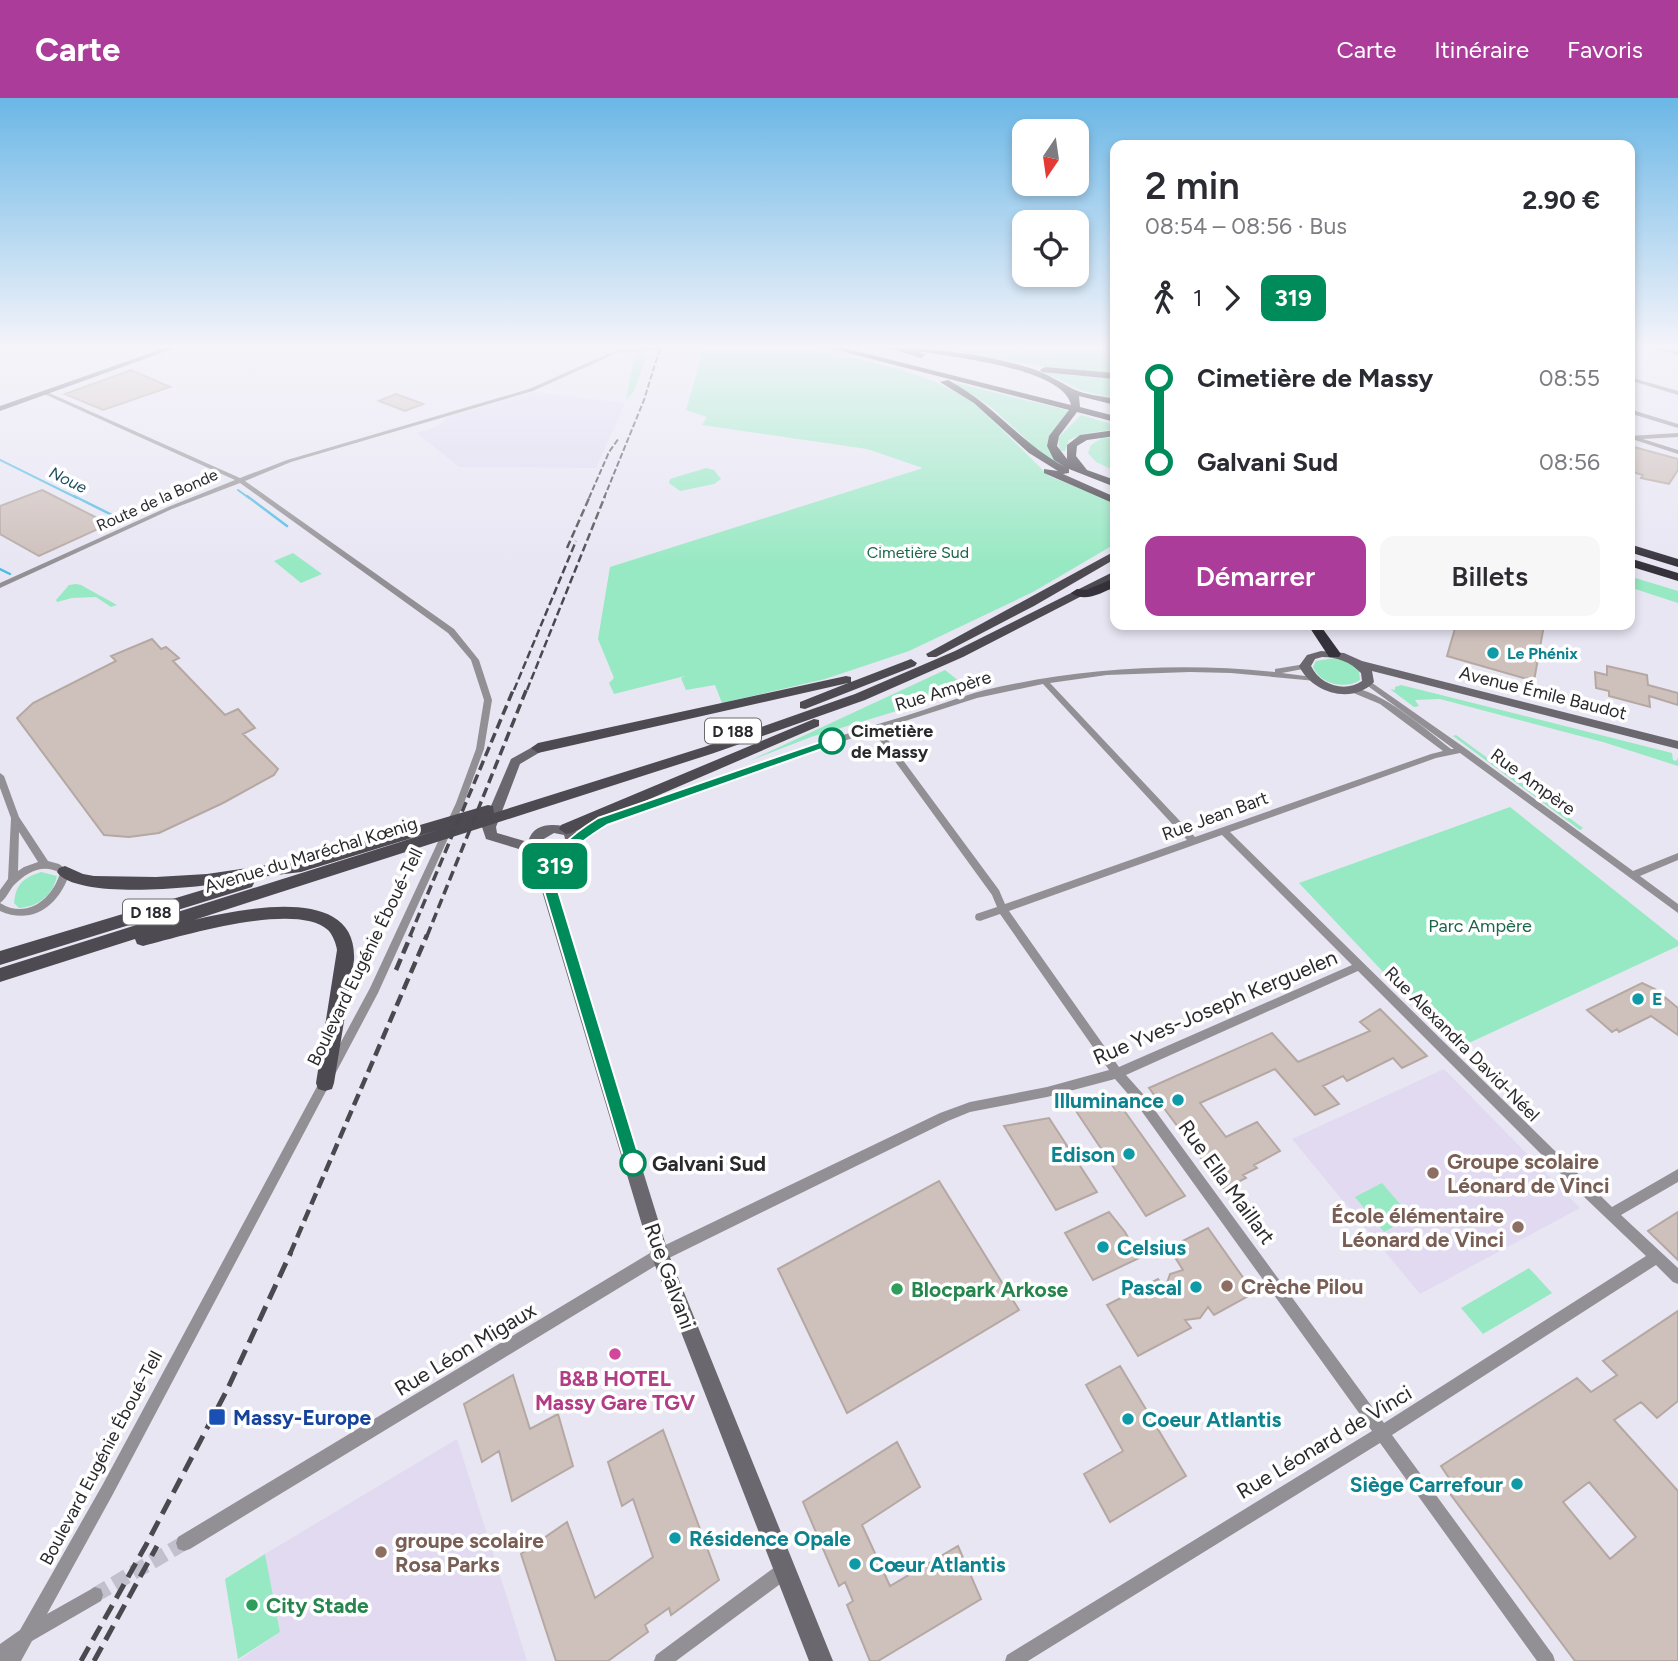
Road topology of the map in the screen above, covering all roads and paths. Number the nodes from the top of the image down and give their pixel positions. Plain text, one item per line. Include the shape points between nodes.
1 (108, 421) edge
2 (426, 421) edge
3 (1000, 421) edge
4 (1067, 421) edge
5 (1110, 434) edge
6 (1100, 435) junction
7 (1678, 435) edge
8 (1015, 436) junction
9 (1635, 438) edge
10 (1635, 439) edge
11 (1678, 452) edge
12 (1110, 473) edge
13 (240, 480) junction
14 (1110, 482) edge
15 (1110, 483) edge
16 (1110, 483) edge
17 (1110, 499) edge
18 (1635, 550) edge
19 (1110, 557) edge
20 (1635, 558) edge
21 (1678, 563) edge
22 (1635, 564) edge
23 (1678, 571) edge
24 (1635, 573) edge
25 (1110, 576) edge
26 (1678, 577) edge
27 (1110, 584) edge
28 (0, 586) edge
29 (1678, 586) edge
30 (1077, 593) junction
31 (1307, 630) edge
32 (1317, 630) edge
33 (947, 647) junction
34 (1334, 654) junction
35 (1315, 655) junction
36 (1359, 664) junction
37 (1305, 666) junction
38 (1266, 673) junction
39 (1399, 676) junction
40 (1313, 679) junction
41 (1368, 679) junction
42 (1045, 682) junction
43 (1354, 690) junction
44 (860, 697) junction
45 (875, 728) junction
46 (1678, 745) edge
47 (538, 748) joint
48 (1462, 750) junction
49 (1448, 751) junction
50 (0, 776) edge
51 (509, 808) junction
52 (15, 818) junction
53 (1224, 832) junction
54 (570, 833) junction
55 (434, 839) joint
56 (1193, 843) junction
57 (537, 847) junction
58 (561, 854) junction
59 (1678, 856) edge
60 (44, 863) junction
61 (301, 866) junction
62 (65, 872) junction
63 (1634, 875) junction
64 (13, 879) junction
65 (548, 881) junction
66 (0, 899) edge
67 (0, 907) edge
68 (1678, 909) edge
69 (1003, 910) junction
70 (980, 916) dead end
71 (87, 947) junction
72 (0, 958) edge
73 (1359, 966) junction
74 (0, 975) edge
75 (1117, 1073) junction
76 (325, 1083) junction
77 (1678, 1175) edge
78 (1611, 1214) junction
79 (660, 1255) junction
80 (1657, 1257) junction
81 (1678, 1277) edge
82 (1382, 1433) junction
83 (184, 1543) tunnel mouth
84 (785, 1570) junction
85 (96, 1595) tunnel mouth
86 (27, 1634) junction
87 (0, 1654) edge
88 (666, 1658) edge
89 (12, 1661) edge
90 (821, 1661) edge
91 (1013, 1661) edge
92 (1547, 1661) edge

1 - 13 street, Boulevard Eugénie Éboué-Tell
2 - 13 street, Route de la Bonde
3 - 8 highway
4 - 15 highway via 1051,438 1055,455 1078,471
5 - 6 highway
6 - 12 highway via 1082,446 1082,456
6 - 14 highway via 1077,440 1070,457
7 - 9 street
8 - 16 highway via 1052,465
8 - 17 highway via 1036,462 1055,476
10 - 11 street
13 - 28 street, Route de la Bonde
13 - 76 street, Boulevard Eugénie Éboué-Tell via 452,631 475,660 488,700 480,749 460,803 374,990
18 - 21 highway
19 - 33 main road, D 188
20 - 23 highway
22 - 26 highway
24 - 29 highway
25 - 30 main road, D 188
27 - 30 highway via 1088,594
30 - 44 main road, D 188 via 959,654
31 - 35 highway
32 - 34 highway
33 - 47 main road via 926,649 838,682
33 - 51 main road, D 188 via 846,690
34 - 35 street
34 - 36 street, Avenue Émile Baudot
35 - 37 street
36 - 39 street, Avenue Émile Baudot
36 - 41 street
37 - 38 street, Rue Ampère
37 - 40 street
38 - 40 street, Rue Ampère
38 - 42 street, Rue Ampère via 1150,671
39 - 41 street, Avenue Émile Baudot
39 - 46 street, Avenue Émile Baudot
40 - 43 street via 1332,688
41 - 43 street
41 - 48 street, Rue Ampère
42 - 45 street, Rue Ampère via 982,693
42 - 56 street
43 - 49 street via 1383,702
44 - 51 main road, D 188 via 709,750
44 - 54 main road via 791,734
45 - 54 street, Rue Ampère
45 - 69 street, Rue Ella Maillart via 996,893
47 - 57 street via 515,762 489,827 491,836
48 - 49 street, Rue Jean Bart
48 - 63 street, Rue Ampère
49 - 53 street, Rue Jean Bart
50 - 52 street
51 - 55 main road, D 188
51 - 61 main road, D 188
52 - 60 street
52 - 64 street
53 - 56 street, Rue Jean Bart
53 - 73 street, Rue Alexandra David-Néel
54 - 57 street via 545,830
54 - 58 street via 567,851
55 - 71 main road, Avenue du Maréchal Kœnig / D 188
56 - 69 street, Rue Jean Bart
57 - 58 street
57 - 65 street, Rue Galvani
58 - 65 street
59 - 63 street
60 - 62 street
60 - 64 street
61 - 62 main road via 192,881 138,883 80,880
61 - 72 main road, Avenue du Maréchal Kœnig / D 188
62 - 67 street via 62,887 40,908 17,914
63 - 68 street, Rue Ampère
64 - 66 street
65 - 79 street, Rue Galvani
69 - 70 street, Rue Jean Bart
69 - 75 street, Rue Ella Maillart
71 - 74 main road, Avenue du Maréchal Kœnig / D 188
71 - 76 main road via 104,950 240,917 284,912 326,918 338,928 346,946
73 - 75 street, Rue Yves-Joseph Kerguelen
73 - 78 street, Rue Alexandra David-Néel
75 - 79 street, Rue Yves-Joseph Kerguelen via 944,1117
75 - 82 street, Rue Ella Maillart
76 - 86 street, Boulevard Eugénie Éboué-Tell
77 - 78 street
78 - 80 street, Rue Alexandra David-Néel
79 - 83 street, Rue Léon Migaux
79 - 84 street, Rue Galvani
80 - 81 street, Rue Alexandra David-Néel
80 - 82 street, Rue Léonard de Vinci
82 - 91 street, Rue Léonard de Vinci
82 - 92 street, Rue Ella Maillart
84 - 88 street
84 - 90 street, Rue Galvani
85 - 86 street
86 - 87 street
86 - 89 street, Boulevard Eugénie Éboué-Tell

